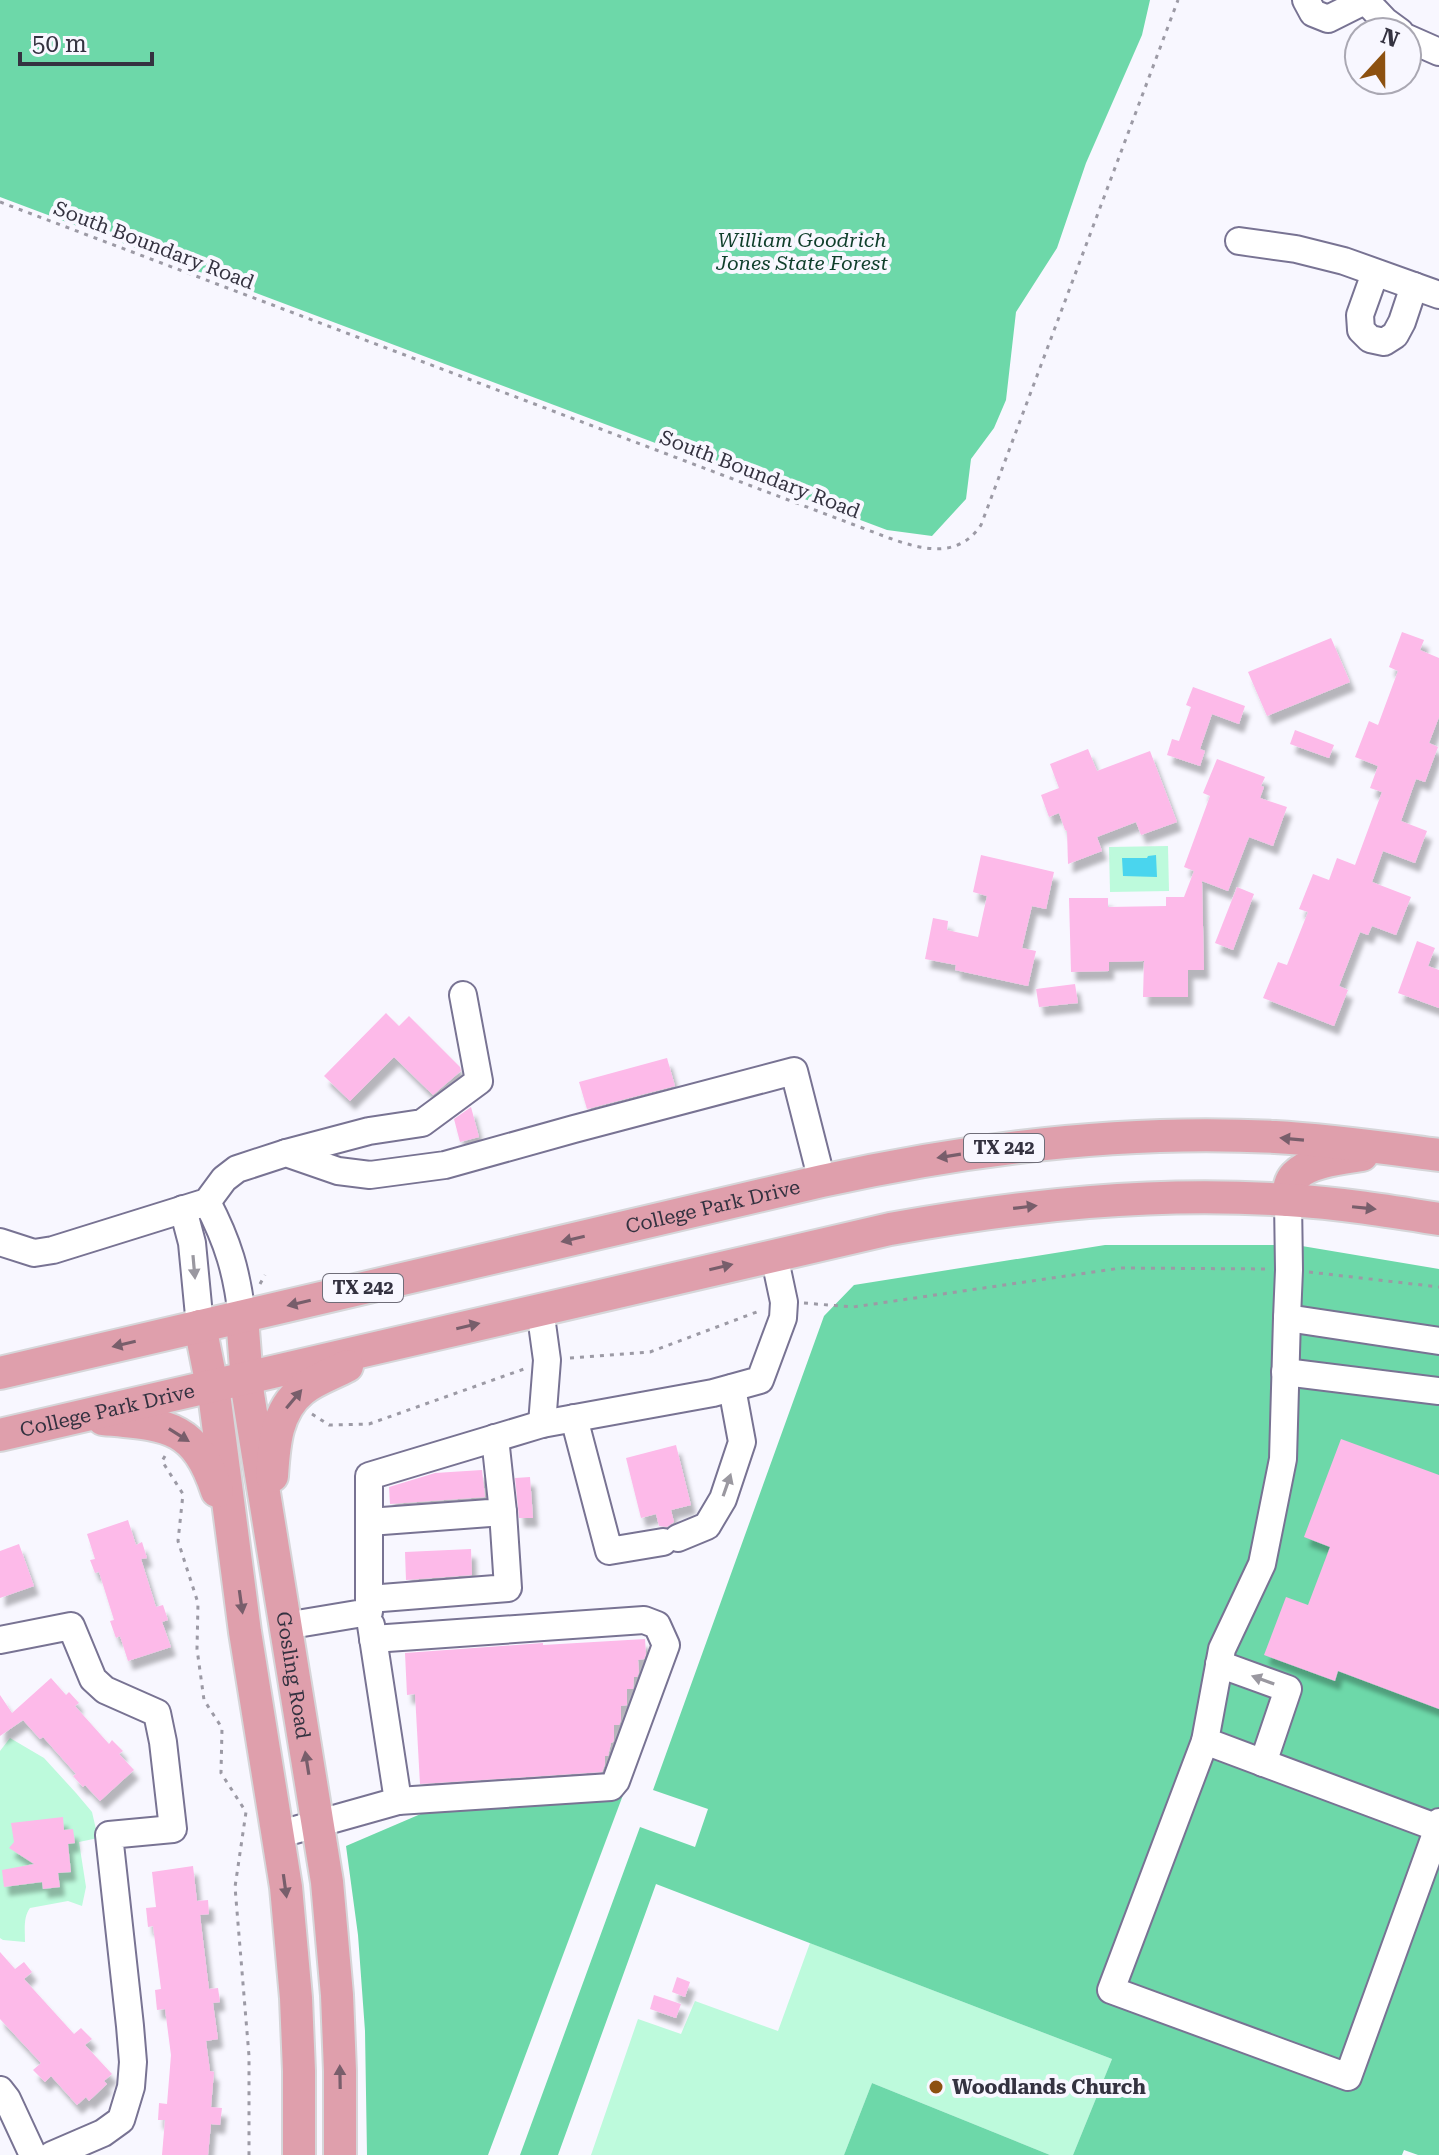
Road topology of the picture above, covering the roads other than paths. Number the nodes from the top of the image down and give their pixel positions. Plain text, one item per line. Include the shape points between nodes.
1 (1306, 0) edge
2 (1366, 0) edge
3 (1380, 16) edge
4 (1239, 241) dead end
5 (1375, 273) junction
6 (1414, 286) junction
7 (1439, 295) edge
8 (463, 995) dead end
9 (1397, 1150) junction
10 (286, 1153) junction
11 (1439, 1155) edge
12 (237, 1169) junction
13 (822, 1181) junction
14 (1288, 1200) junction
15 (195, 1205) junction
16 (1439, 1219) edge
17 (0, 1242) edge
18 (231, 1255) junction
19 (774, 1255) junction
20 (540, 1309) junction
21 (242, 1317) junction
22 (1287, 1318) junction
23 (200, 1326) junction
24 (1439, 1341) edge
25 (392, 1343) junction
26 (1285, 1372) junction
27 (0, 1373) edge
28 (248, 1377) junction
29 (212, 1385) junction
30 (732, 1388) junction
31 (1439, 1391) edge
32 (76, 1417) junction
33 (574, 1418) junction
34 (542, 1424) junction
35 (0, 1435) edge
36 (495, 1438) junction
37 (503, 1512) junction
38 (369, 1522) junction
39 (270, 1527) junction
40 (232, 1540) junction
41 (369, 1605) junction
42 (285, 1626) junction
43 (373, 1639) junction
44 (0, 1640) edge
45 (1219, 1664) junction
46 (1205, 1741) junction
47 (1263, 1763) junction
48 (398, 1801) junction
49 (317, 1824) junction
50 (1438, 1825) edge
51 (277, 1835) junction
52 (0, 2090) edge
53 (33, 2155) edge
54 (52, 2155) edge
55 (299, 2155) edge
56 (340, 2155) edge

1 - 2 street via 1313,13 1328,19
2 - 3 street
4 - 5 street via 1296,249
5 - 6 street
5 - 6 street via 1360,315 1361,330 1370,339 1384,342 1395,335
6 - 7 street
8 - 10 street via 479,1081 422,1123
9 - 11 main road, College Park Drive / TX 242
9 -> 13 main road, College Park Drive / TX 242 via 1275,1137 1139,1136 997,1149
9 - 14 main road via 1305,1169 1289,1185
10 - 12 street
10 - 13 street via 338,1171 370,1175 445,1165 794,1071
12 - 15 street
12 - 18 street via 229,1196
13 -> 21 main road, College Park Drive / TX 242
14 -> 16 main road, College Park Drive
19 -> 14 main road, College Park Drive via 904,1226 1058,1203
14 - 22 street
15 - 17 street via 53,1250 34,1253
15 - 18 street, Gosling Road
15 -> 23 street, Gosling Road via 192,1243
18 - 21 street, Gosling Road
20 -> 19 main road, College Park Drive
19 - 30 street via 783,1318 760,1380
25 -> 20 main road, College Park Drive
20 - 34 street via 547,1360
21 - 23 main road, College Park Drive / TX 242
21 - 28 main road, Gosling Road
22 - 24 street
22 - 26 street
23 -> 27 main road, College Park Drive / TX 242
23 - 29 main road, Gosling Road
25 - 28 main road, College Park Drive
39 -> 25 main road via 274,1446 290,1400
26 - 31 street
26 - 45 street via 1283,1459 1262,1564
28 - 29 main road, College Park Drive
28 - 39 main road, Gosling Road
29 - 32 main road, College Park Drive
29 - 40 main road, Gosling Road
30 - 33 street
33 -> 30 street via 609,1551 670,1540 707,1526 723,1499 742,1442
32 - 35 main road, College Park Drive
32 -> 40 main road via 161,1425 179,1432 209,1467
33 - 34 street
34 - 36 street
36 - 37 street
36 - 38 street via 369,1476
37 - 38 street
37 - 41 street via 508,1588
38 - 41 street
39 - 42 main road, Gosling Road
40 -> 51 main road, Gosling Road
41 - 42 street
41 - 43 street
49 -> 42 main road, Gosling Road
43 - 48 street
43 - 48 street via 644,1620 657,1625 666,1645 611,1787
44 - 54 street via 71,1626 93,1679 105,1690 157,1713 173,1829 109,1835 130,2026 131,2087 121,2120
45 - 46 street
47 -> 45 street via 1288,1689
46 - 47 street
46 - 50 street via 1111,1990 1348,2077
47 - 50 street
48 - 49 street
49 - 51 street
56 -> 49 main road, Gosling Road via 337,1995
51 -> 55 main road, Gosling Road via 296,1998
52 - 53 street

